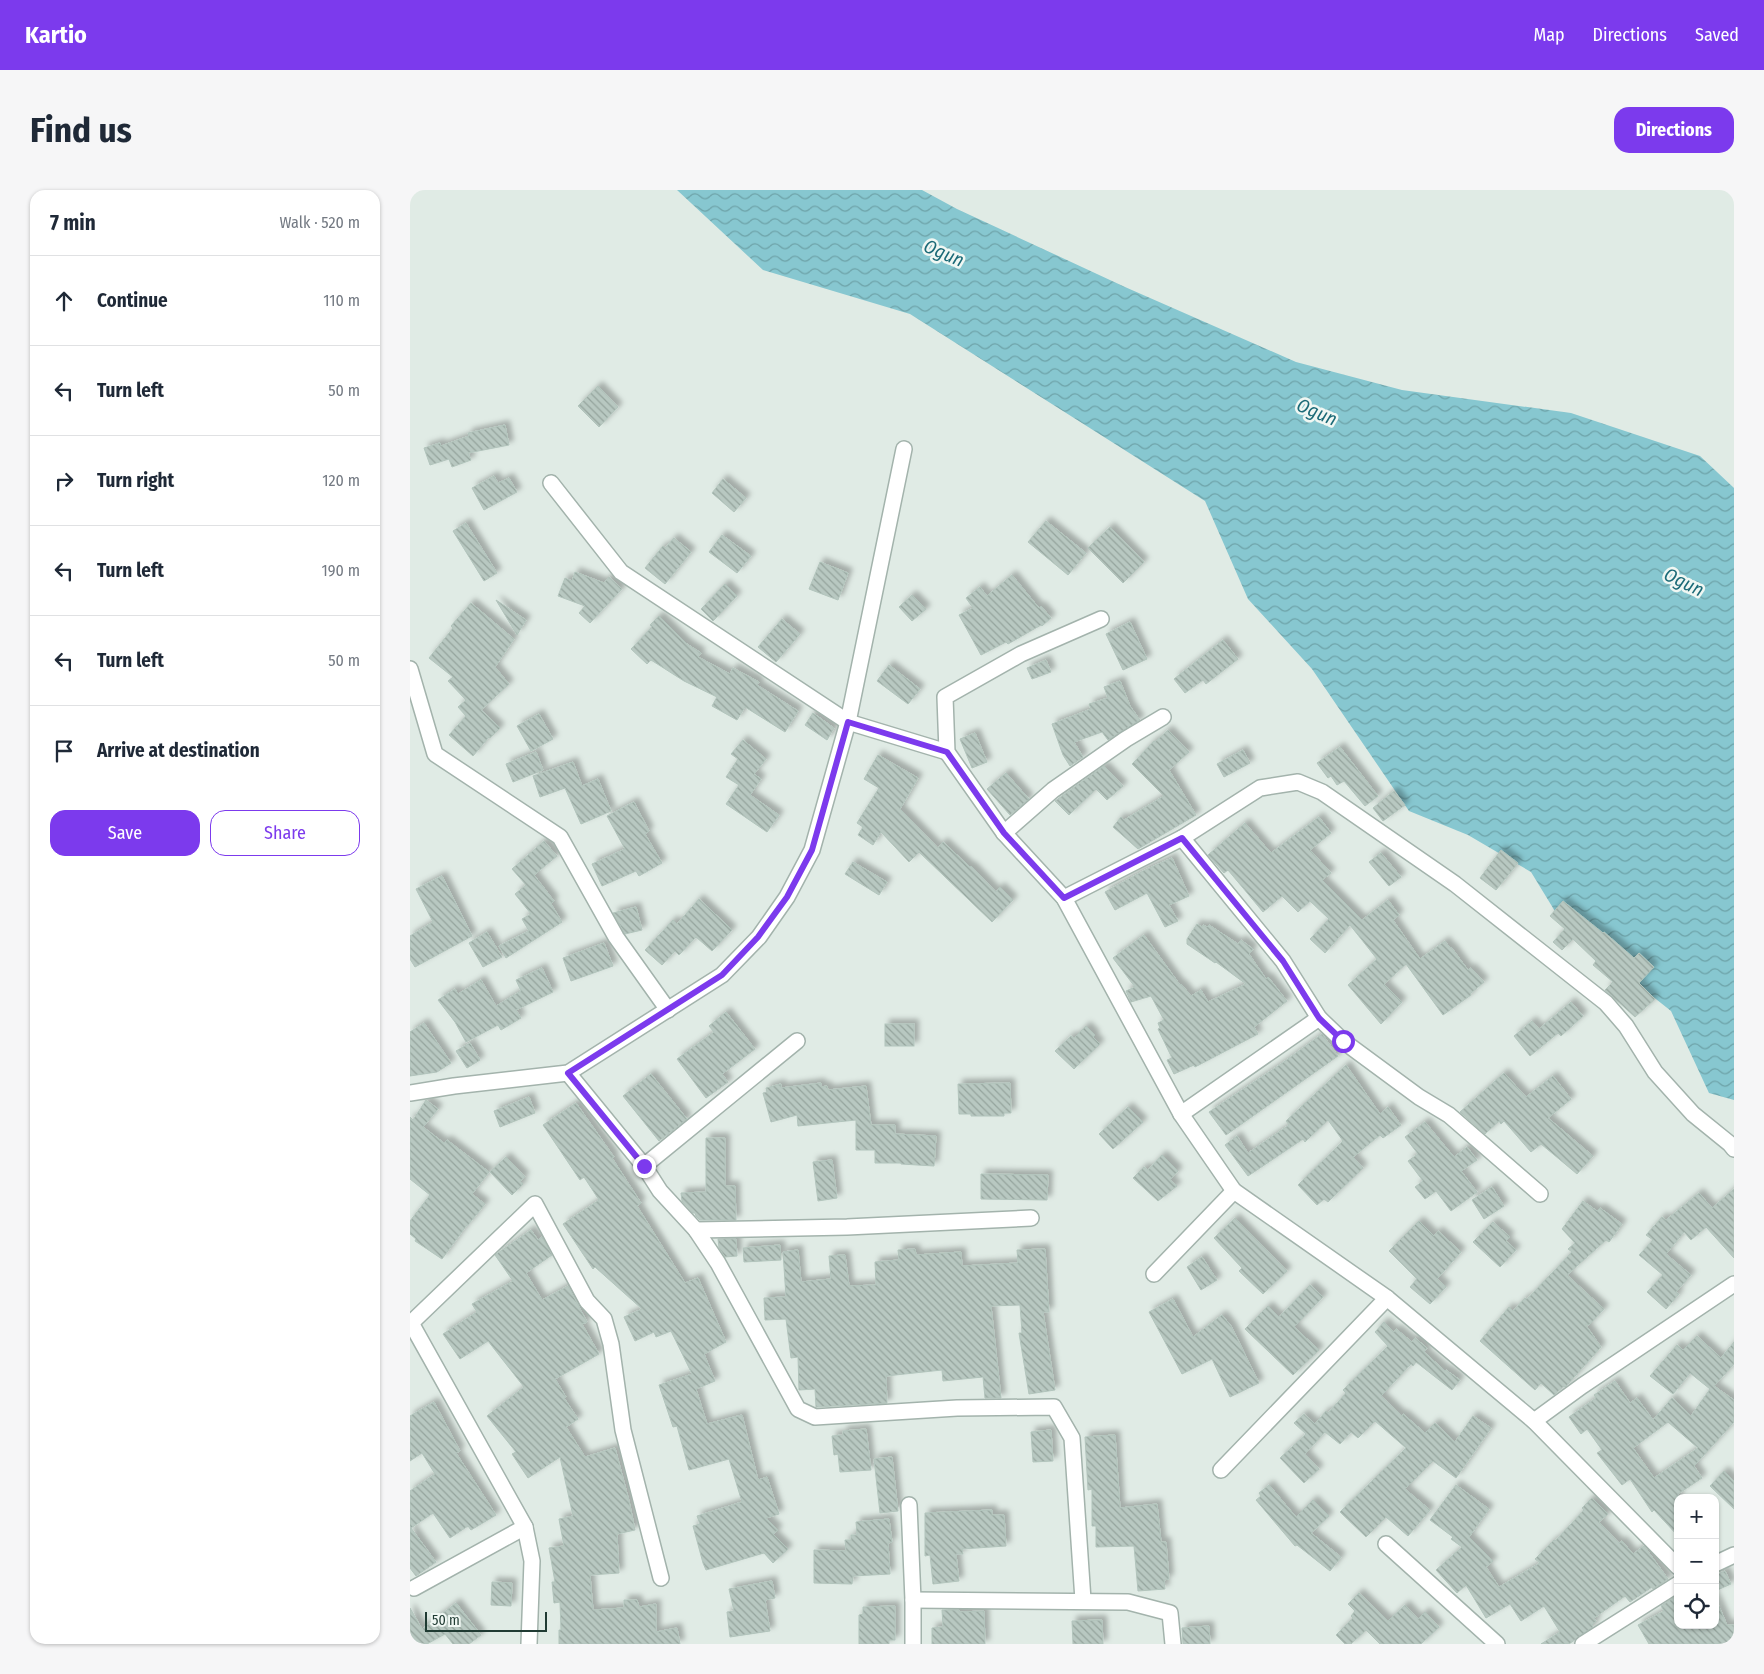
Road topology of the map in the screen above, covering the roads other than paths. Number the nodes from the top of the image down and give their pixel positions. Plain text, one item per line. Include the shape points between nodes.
1 (904, 449) dead end
2 (551, 483) dead end
3 (1101, 619) dead end
4 (410, 669) edge
5 (1163, 717) dead end
6 (848, 722) junction
7 (947, 752) junction
8 (1004, 833) junction
9 (1182, 838) junction
10 (1064, 898) junction
11 (668, 1010) junction
12 (1319, 1018) junction
13 (797, 1041) dead end
14 (568, 1073) junction
15 (410, 1093) edge
16 (1181, 1114) junction
17 (1734, 1149) edge
18 (644, 1166) junction
19 (1234, 1191) junction
20 (1540, 1194) dead end
21 (1031, 1218) dead end
22 (696, 1230) junction
23 (1154, 1274) dead end
24 (1734, 1284) edge
25 (1387, 1298) junction
26 (410, 1323) edge
27 (1534, 1421) junction
28 (1220, 1470) dead end
29 (909, 1505) dead end
30 (525, 1527) junction
31 (1386, 1544) dead end
32 (1734, 1555) edge
33 (1719, 1562) edge
34 (1674, 1563) edge
35 (661, 1578) dead end
36 (1674, 1587) edge
37 (414, 1588) dead end
38 (913, 1600) junction
39 (1084, 1600) junction
40 (529, 1644) edge
41 (912, 1644) edge
42 (1173, 1644) edge
43 (1497, 1644) edge
44 (1584, 1644) edge

1 - 6 street
2 - 6 street via 621,572
3 - 7 street via 1021,654 945,697
4 - 11 street via 435,754 560,837 616,937
5 - 8 street via 1053,790
6 - 7 street
6 - 11 street via 812,850 787,897 758,937 722,975
7 - 8 street
8 - 10 street
9 - 10 street
9 - 12 street via 1283,961
9 - 17 street via 1260,788 1298,782 1322,792 1455,884 1606,1003 1626,1026 1655,1072 1692,1114
10 - 16 street
11 - 14 street
12 - 16 street
12 - 20 street via 1343,1041 1449,1115
13 - 18 street
14 - 15 street
14 - 18 street
16 - 19 street
18 - 22 street via 660,1191
19 - 23 street
19 - 25 street
21 - 22 street
22 - 39 street via 718,1263 798,1410 815,1417 957,1408 1054,1407 1072,1438
24 - 27 street
25 - 27 street
25 - 28 street
26 - 30 street
26 - 35 street via 534,1204 587,1301 604,1318 611,1344 623,1430
27 - 34 street
29 - 38 street
30 - 37 street
30 - 40 street via 532,1561
31 - 43 street
32 - 33 street
36 - 44 street
38 - 39 street
38 - 41 street
39 - 42 street via 1128,1602 1170,1613

